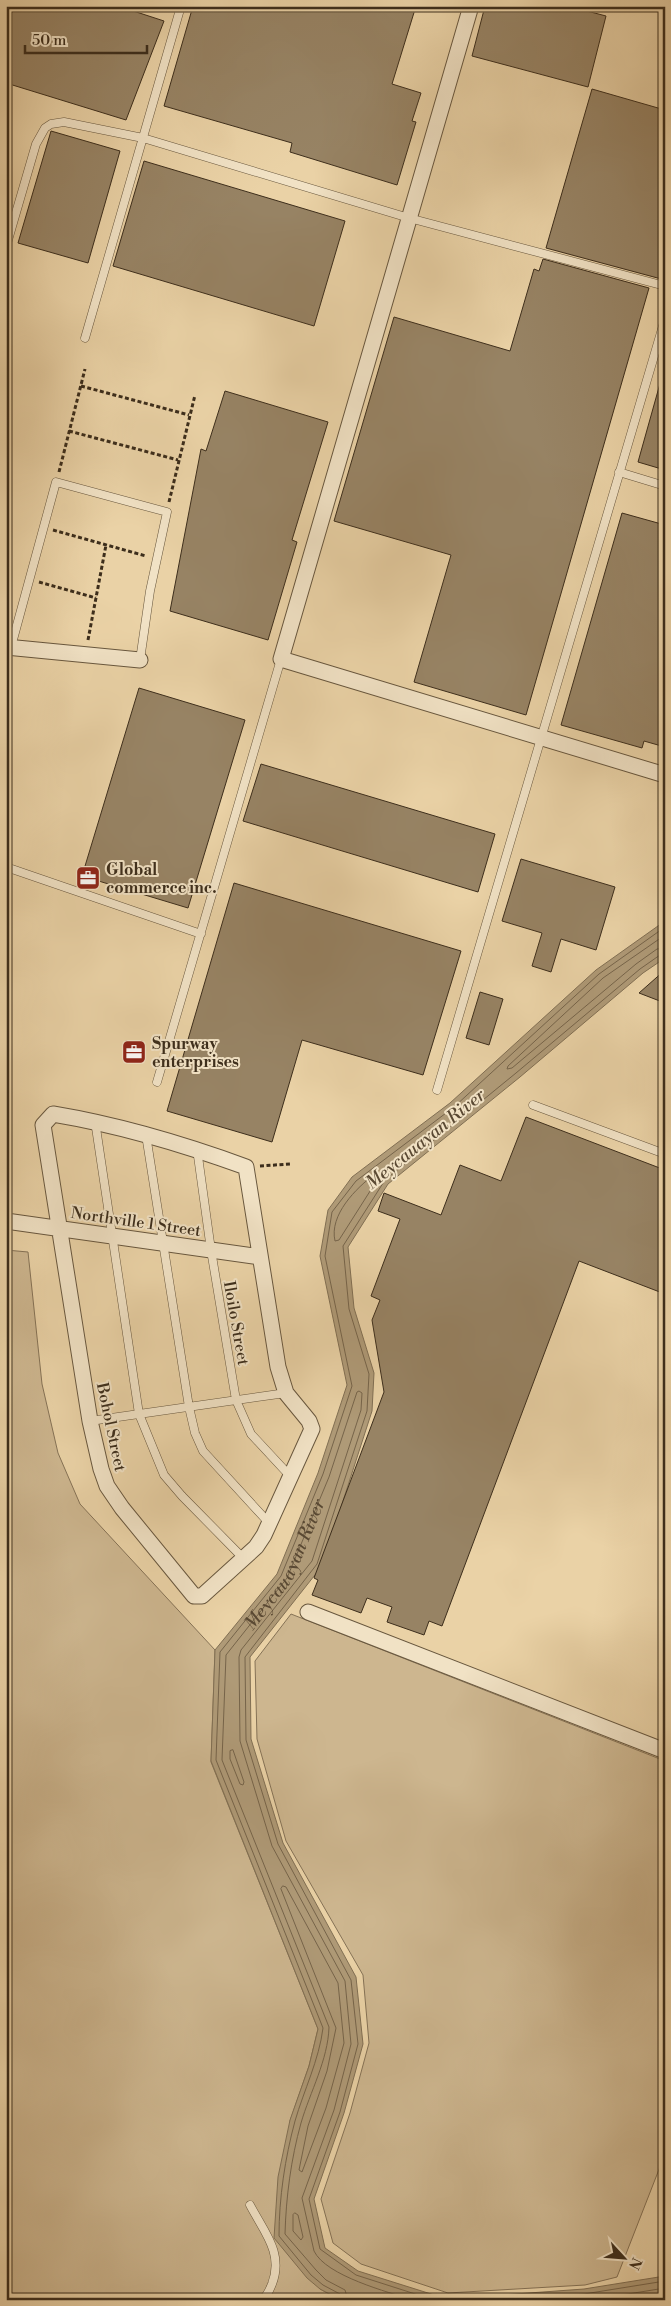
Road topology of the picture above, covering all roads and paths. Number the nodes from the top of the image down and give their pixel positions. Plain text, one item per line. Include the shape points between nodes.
1 (181, 6) edge
2 (471, 6) edge
3 (143, 138) junction
4 (409, 218) junction
5 (6, 247) edge
6 (665, 286) edge
7 (665, 319) edge
8 (86, 338) dead end
9 (85, 369) dead end
10 (81, 386) junction
11 (195, 395) dead end
12 (189, 415) junction
13 (69, 431) junction
14 (178, 460) junction
15 (620, 472) junction
16 (56, 482) junction
17 (665, 486) edge
18 (167, 512) junction
19 (45, 528) junction
20 (106, 545) junction
21 (156, 559) junction
22 (30, 579) junction
23 (96, 598) junction
24 (9, 647) edge
25 (86, 655) junction
26 (281, 659) junction
27 (140, 660) joint
28 (541, 737) junction
29 (665, 775) edge
30 (6, 867) edge
31 (201, 934) junction
32 (157, 1082) dead end
33 (438, 1090) dead end
34 (533, 1105) dead end
35 (95, 1121) junction
36 (146, 1135) junction
37 (197, 1150) junction
38 (665, 1154) edge
39 (290, 1164) dead end
40 (246, 1167) junction
41 (6, 1221) edge
42 (60, 1228) junction
43 (112, 1236) junction
44 (164, 1243) junction
45 (211, 1250) junction
46 (260, 1257) junction
47 (286, 1393) junction
48 (236, 1400) junction
49 (189, 1407) junction
50 (139, 1414) junction
51 (90, 1421) junction
52 (290, 1476) junction
53 (270, 1524) junction
54 (244, 1559) junction
55 (308, 1612) dead end
56 (665, 1751) edge
57 (250, 2205) dead end
58 (262, 2300) edge

1 - 3 lane
2 - 4 street
3 - 4 lane
3 - 5 lane via 64,122 45,128 36,144
3 - 8 lane
4 - 6 lane
4 - 26 street
7 - 15 lane
9 - 10 path
10 - 12 path
10 - 13 path
11 - 12 path
12 - 14 path
13 - 14 path
13 - 16 path
14 - 18 path
15 - 17 lane
15 - 28 lane
16 - 18 lane
16 - 19 lane
18 - 21 lane
19 - 20 path
19 - 22 lane
20 - 21 path
20 - 23 path
21 - 27 lane
22 - 23 path
22 - 24 lane
23 - 25 path
24 - 25 street
25 - 27 street
26 - 28 street
26 - 31 lane
28 - 29 street
28 - 33 lane
30 - 31 lane
31 - 32 lane
34 - 38 lane
35 - 36 street
35 - 42 street, Bohol Street via 52,1114 44,1125
35 - 43 lane
36 - 37 street
36 - 44 lane
37 - 40 street
37 - 45 lane, Iloilo Street
39 - 40 path
40 - 46 street
41 - 42 street, Northville 1 Street
42 - 43 street, Northville 1 Street
42 - 51 street, Bohol Street
43 - 44 street, Northville 1 Street
43 - 50 lane
44 - 45 street, Northville 1 Street
44 - 49 lane
45 - 46 street, Northville 1 Street
45 - 48 lane, Iloilo Street
46 - 47 street via 275,1352
47 - 48 lane
47 - 52 street via 312,1429
48 - 49 lane
48 - 52 lane, Iloilo Street via 250,1434
49 - 50 lane
49 - 53 lane via 195,1433 204,1451
50 - 51 lane
50 - 54 lane via 164,1475
51 - 54 street, Bohol Street via 101,1469 112,1493 194,1596 202,1596
52 - 53 street
53 - 54 street
55 - 56 street
57 - 58 lane via 277,2255 276,2274 268,2296

